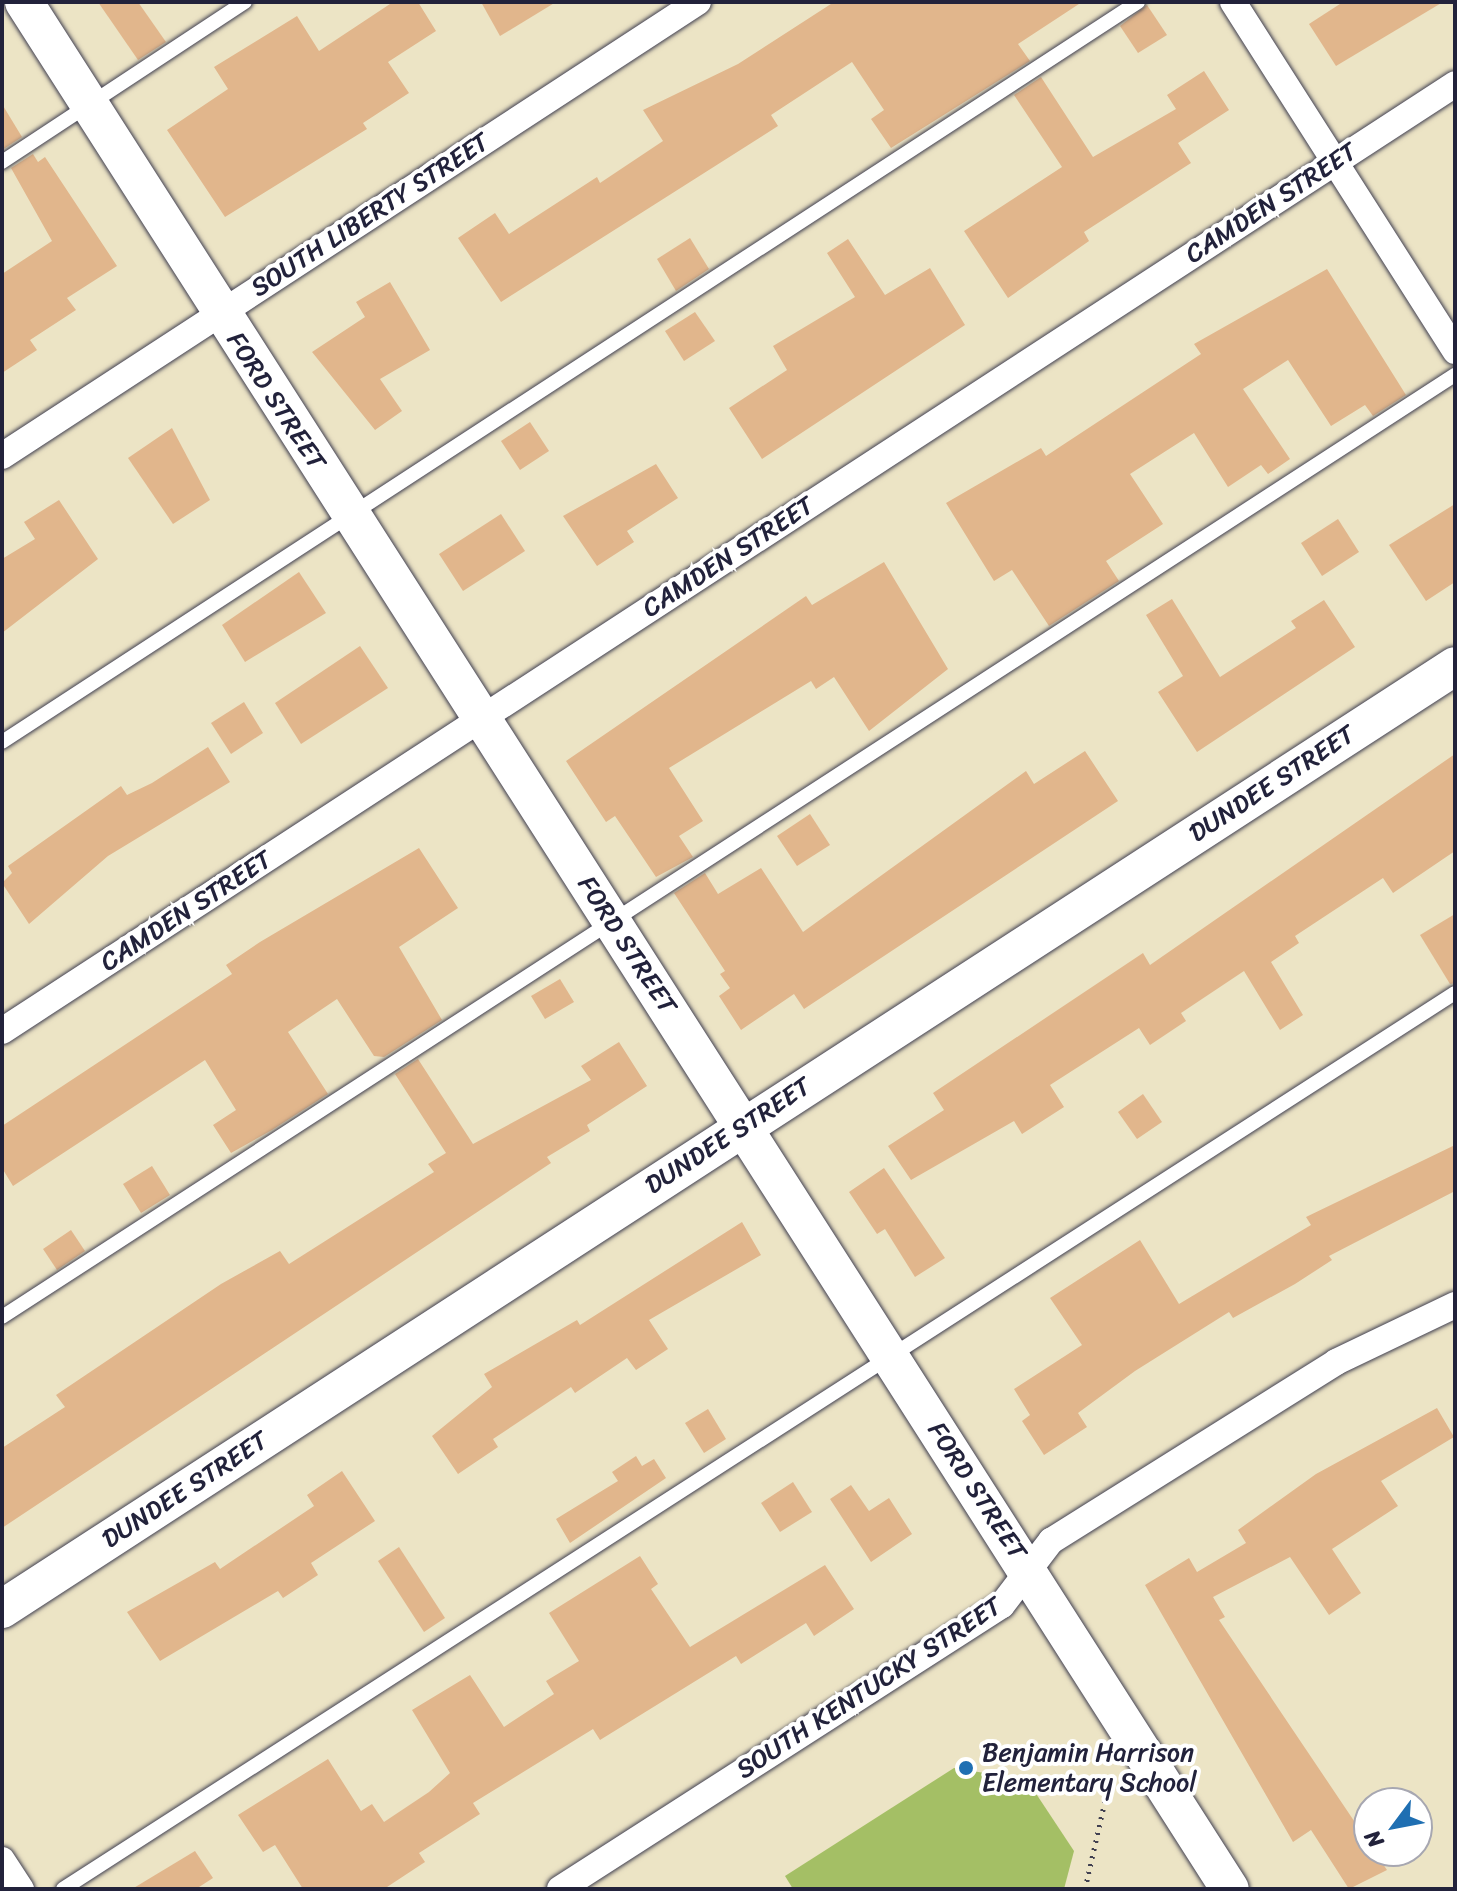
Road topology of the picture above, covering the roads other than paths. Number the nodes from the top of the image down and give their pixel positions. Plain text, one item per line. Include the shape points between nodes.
1 (24, 2) edge
2 (245, 2) edge
3 (698, 2) edge
4 (1138, 2) edge
5 (1233, 2) edge
6 (1455, 84) edge
7 (89, 104) junction
8 (1335, 161) junction
9 (2, 162) edge
10 (219, 314) junction
11 (1455, 351) edge
12 (1455, 375) edge
13 (2, 456) edge
14 (351, 514) junction
15 (1455, 666) edge
16 (482, 718) junction
17 (2, 742) edge
18 (612, 922) junction
19 (1455, 993) edge
20 (2, 1031) edge
21 (743, 1126) junction
22 (1455, 1305) edge
23 (2, 1317) edge
24 (893, 1360) junction
25 (1028, 1572) junction
26 (2, 1609) edge
27 (2, 1860) edge
28 (21, 1889) edge
29 (63, 1889) edge
30 (560, 1889) edge
31 (1230, 1889) edge

1 - 7 street, FORD STREET
2 - 7 lane
3 - 10 street, SOUTH LIBERTY STREET
4 - 14 lane
5 - 8 street
6 - 8 street, CAMDEN STREET
7 - 9 lane
7 - 10 street, FORD STREET
8 - 11 street
8 - 16 street, CAMDEN STREET
10 - 13 street, SOUTH LIBERTY STREET
10 - 14 street, FORD STREET
12 - 18 lane
14 - 16 street, FORD STREET
14 - 17 lane
15 - 21 street, DUNDEE STREET
16 - 18 street, FORD STREET
16 - 20 street, CAMDEN STREET
18 - 21 street, FORD STREET
18 - 23 lane
19 - 24 lane
21 - 24 street, FORD STREET
21 - 26 street, DUNDEE STREET
22 - 25 street, SOUTH KENTUCKY STREET via 1308,1379 1051,1541
24 - 25 street, FORD STREET
24 - 29 lane
25 - 30 street, SOUTH KENTUCKY STREET via 1002,1605
25 - 31 street, FORD STREET
27 - 28 street

